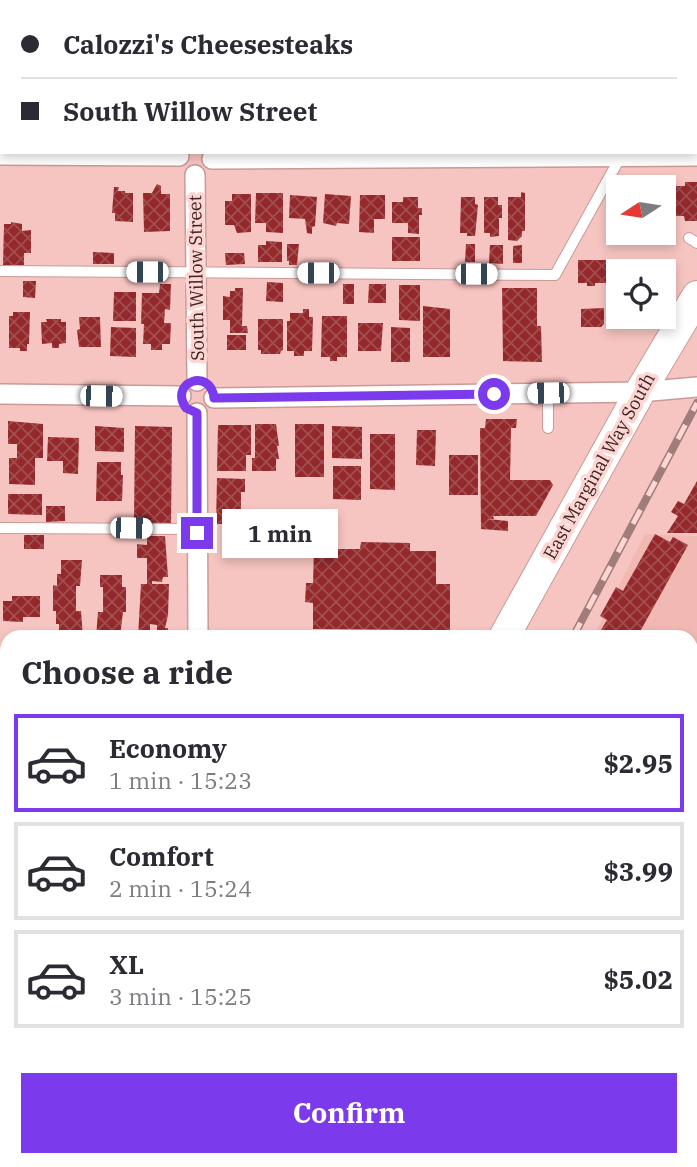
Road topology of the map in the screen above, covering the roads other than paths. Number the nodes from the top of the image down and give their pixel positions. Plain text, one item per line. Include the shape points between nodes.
1 (180, 154) edge
2 (0, 155) edge
3 (211, 155) edge
4 (621, 156) junction
5 (697, 156) edge
6 (195, 175) junction
7 (0, 271) edge
8 (196, 272) junction
9 (697, 296) edge
10 (197, 381) junction
11 (697, 387) edge
12 (640, 392) junction
13 (548, 393) junction
14 (0, 394) edge
15 (181, 397) junction
16 (214, 398) junction
17 (197, 413) junction
18 (548, 428) dead end
19 (0, 528) edge
20 (197, 529) junction
21 (198, 630) edge
22 (508, 630) edge

1 - 2 street
1 - 6 street via 182,167
3 - 4 street
3 - 6 street via 208,169
4 - 5 street
4 - 8 lane via 555,275
6 - 8 street, South Willow Street
7 - 8 lane
8 - 10 street, South Willow Street
9 - 12 main road, East Marginal Way South
10 - 15 street via 188,383
10 - 16 street via 209,385
11 - 12 street
12 - 13 street
12 - 22 main road, East Marginal Way South
13 - 16 street
13 - 18 lane
14 - 15 street
15 - 17 street via 186,408
16 - 17 street via 209,409
17 - 20 street
19 - 20 lane
20 - 21 street

